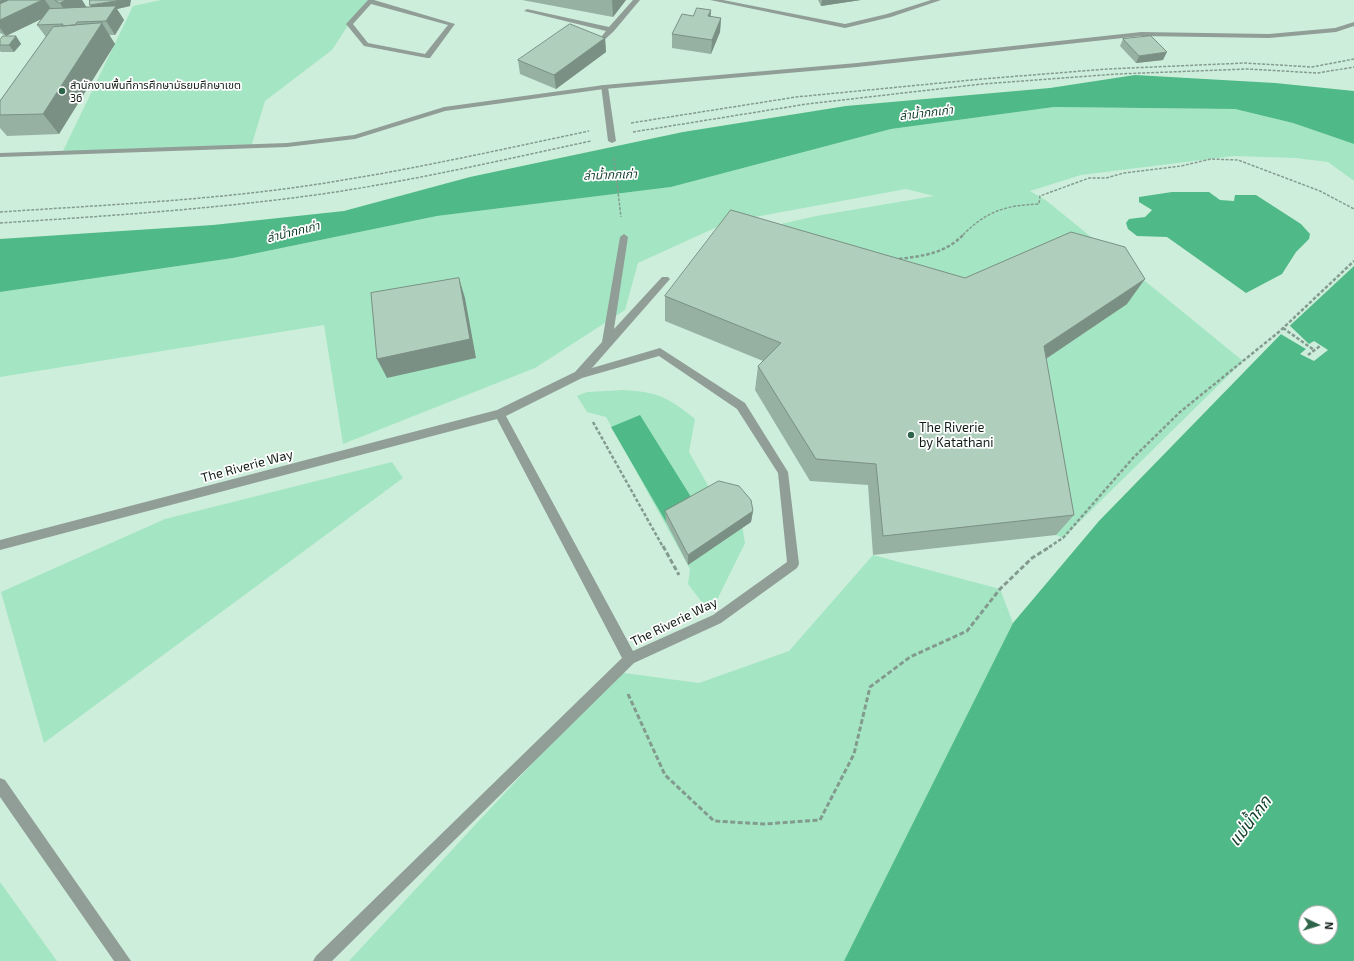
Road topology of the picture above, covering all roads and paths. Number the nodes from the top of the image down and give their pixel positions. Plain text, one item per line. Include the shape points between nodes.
1 (637, 0) edge
2 (713, 0) edge
3 (938, 0) edge
4 (370, 1) edge
5 (527, 11) dead end
6 (1354, 24) edge
7 (612, 30) junction
8 (600, 42) edge
9 (1354, 59) edge
10 (1354, 67) edge
11 (604, 87) junction
12 (610, 126) junction
13 (612, 138) junction
14 (0, 156) edge
15 (1354, 210) edge
16 (0, 212) edge
17 (0, 224) edge
18 (624, 237) joint
19 (892, 258) edge
20 (1354, 261) edge
21 (665, 279) dead end
22 (1283, 328) junction
23 (607, 344) junction
24 (1320, 346) dead end
25 (1314, 350) junction
26 (1308, 355) dead end
27 (579, 375) junction
28 (500, 414) junction
29 (593, 422) dead end
30 (0, 544) edge
31 (678, 575) dead end
32 (630, 659) junction
33 (617, 672) junction
34 (0, 785) edge
35 (123, 961) edge
36 (321, 961) edge

1 - 7 street
2 - 3 street via 845,26 889,16
4 - 4 street via 377,4 452,24 427,56 366,45 348,24
5 - 7 street
6 - 11 street via 1336,30 1269,36 1141,34 857,65
7 - 8 street
9 - 12 path via 1312,67 1245,63 1107,69 974,79 796,97
10 - 13 path via 1318,73 1247,69 1117,74 982,84 807,104
11 - 12 street
11 - 14 street via 444,108 355,137 287,146
12 - 13 street
12 - 16 path via 452,160 318,184 184,199
13 - 17 path via 465,169 322,194 168,212
13 - 18 path
15 - 19 path via 1320,191 1238,160 1211,159 1106,178 1090,178 1040,196 1039,204 999,208 969,229 952,245 929,255 900,260
18 - 23 street
20 - 22 path
21 - 23 street
22 - 25 path
22 - 33 path via 1180,412 1133,458 1063,538 1032,558 1000,589 967,631 910,657 870,687 854,754 820,820 764,824 714,820 665,775
23 - 27 street
24 - 25 path
25 - 26 path
27 - 28 street, The Riverie Way
27 - 32 street, The Riverie Way via 660,352 742,406 783,472 793,564 717,619
28 - 30 street, The Riverie Way
28 - 32 street, The Riverie Way
29 - 31 path
32 - 33 street
33 - 36 street
34 - 35 street

